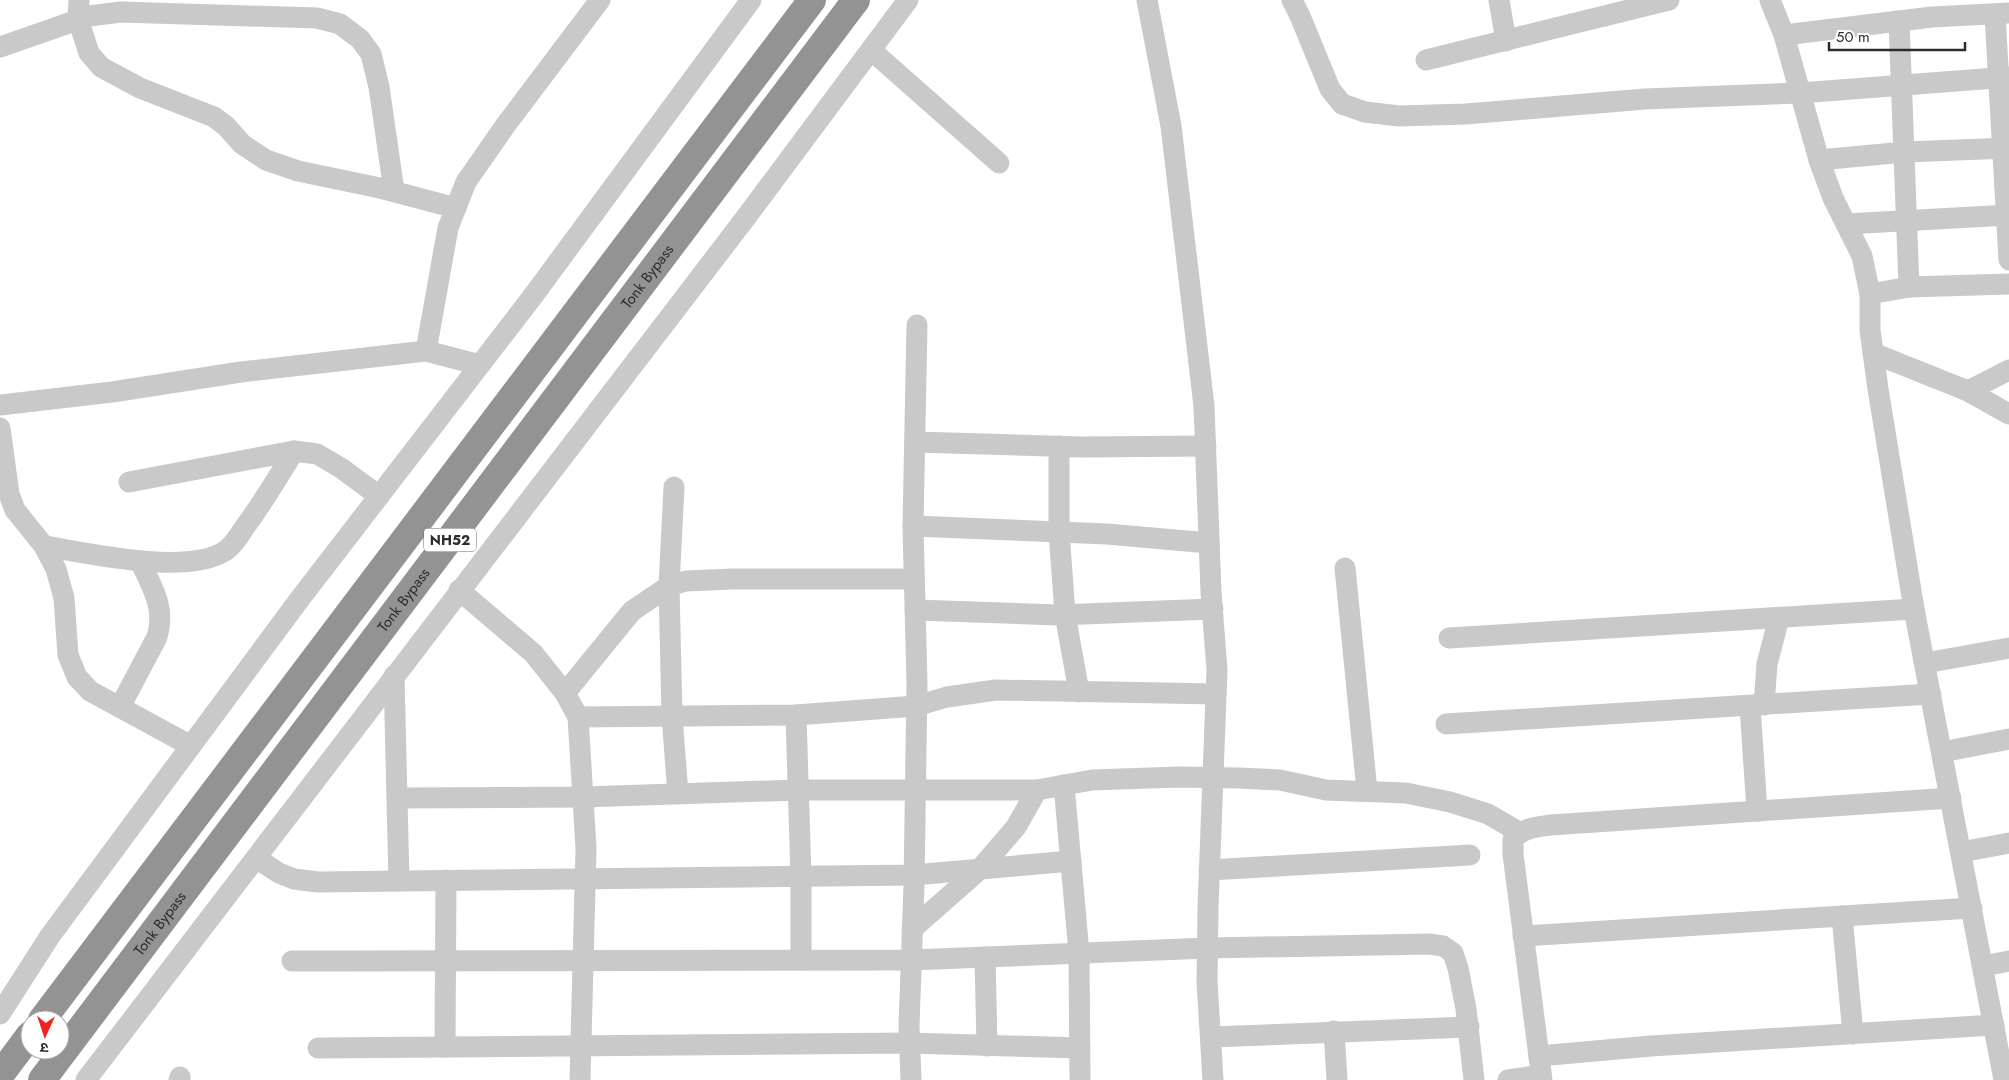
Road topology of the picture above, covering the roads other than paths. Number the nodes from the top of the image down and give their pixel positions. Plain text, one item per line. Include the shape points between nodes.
1 (600, 0) edge
2 (751, 0) edge
3 (812, 0) edge
4 (856, 0) edge
5 (908, 0) edge
6 (1147, 0) edge
7 (1292, 0) edge
8 (1499, 0) edge
9 (1669, 0) edge
10 (1770, 0) edge
11 (1611, 7) edge
12 (78, 10) edge
13 (2002, 13) edge
14 (1899, 21) junction
15 (1784, 35) junction
16 (1506, 41) junction
17 (0, 47) edge
18 (871, 50) junction
19 (1426, 60) dead end
20 (2004, 77) edge
21 (1902, 85) junction
22 (1800, 93) junction
23 (2006, 148) edge
24 (1905, 152) junction
25 (1819, 160) junction
26 (999, 163) dead end
27 (394, 192) junction
28 (456, 208) junction
29 (2008, 215) edge
30 (1907, 220) junction
31 (1846, 224) junction
32 (2009, 260) edge
33 (2009, 284) edge
34 (1909, 288) junction
35 (1870, 294) junction
36 (917, 324) dead end
37 (426, 351) junction
38 (1873, 353) junction
39 (480, 365) junction
40 (2009, 370) edge
41 (1968, 391) junction
42 (0, 404) edge
43 (2009, 414) edge
44 (0, 428) edge
45 (915, 442) junction
46 (1059, 446) junction
47 (1206, 446) junction
48 (294, 451) junction
49 (129, 482) dead end
50 (674, 487) dead end
51 (378, 496) junction
52 (913, 526) junction
53 (1059, 532) junction
54 (1209, 543) junction
55 (44, 546) junction
56 (140, 561) junction
57 (1345, 568) dead end
58 (914, 579) junction
59 (668, 586) junction
60 (459, 590) junction
61 (1213, 609) junction
62 (915, 610) junction
63 (1914, 610) junction
64 (1065, 614) junction
65 (1779, 618) junction
66 (1449, 638) dead end
67 (2009, 648) edge
68 (1925, 663) junction
69 (394, 676) junction
70 (565, 692) junction
71 (1080, 692) junction
72 (1216, 694) junction
73 (1931, 694) junction
74 (1757, 705) junction
75 (916, 706) junction
76 (120, 707) junction
77 (796, 715) junction
78 (672, 716) junction
79 (578, 717) junction
80 (1446, 724) dead end
81 (2009, 739) edge
82 (191, 746) junction
83 (1942, 752) junction
84 (1212, 778) junction
85 (1064, 785) junction
86 (798, 790) junction
87 (1037, 790) junction
88 (915, 791) junction
89 (1367, 791) junction
90 (678, 794) junction
91 (583, 797) junction
92 (397, 798) junction
93 (1951, 798) junction
94 (1757, 811) junction
95 (1519, 832) junction
96 (2009, 843) edge
97 (1961, 852) junction
98 (1470, 855) dead end
99 (256, 858) junction
100 (1071, 861) junction
101 (979, 870) junction
102 (1209, 870) junction
103 (914, 874) junction
104 (801, 876) junction
105 (585, 878) junction
106 (446, 880) junction
107 (399, 881) junction
108 (1972, 908) junction
109 (1842, 916) junction
110 (912, 929) junction
111 (1523, 936) junction
112 (1208, 948) junction
113 (1079, 953) junction
114 (985, 957) junction
115 (801, 960) junction
116 (911, 960) junction
117 (292, 961) dead end
118 (446, 961) junction
119 (583, 961) junction
120 (2009, 961) edge
121 (1983, 966) junction
122 (50, 1010) edge
123 (0, 1014) edge
124 (1994, 1025) junction
125 (1469, 1027) junction
126 (1334, 1031) junction
127 (1853, 1034) junction
128 (1210, 1036) junction
129 (910, 1044) junction
130 (581, 1045) junction
131 (987, 1046) junction
132 (445, 1047) junction
133 (318, 1048) dead end
134 (1080, 1048) junction
135 (20, 1049) edge
136 (1540, 1070) edge
137 (0, 1075) edge
138 (2009, 1079) edge
139 (42, 1080) edge
140 (86, 1080) edge
141 (580, 1080) edge
142 (911, 1080) edge
143 (1080, 1080) edge
144 (1213, 1080) edge
145 (1337, 1080) edge
146 (1474, 1080) edge
147 (1508, 1080) edge
148 (2004, 1080) edge

1 - 28 street via 471,174
2 - 39 street
3 - 122 highway, NH52
4 - 139 highway, Tonk Bypass / NH52
5 - 18 street
6 - 47 street via 1171,126
7 - 22 street via 1330,89 1342,104 1365,112 1399,116 1466,114 1645,99
8 - 16 street
9 - 11 street
10 - 15 street
11 - 16 street
12 - 17 street
12 - 27 street via 89,53 101,67 140,88 214,117 242,144 266,160 298,171
12 - 27 street via 89,16 121,12 317,18 340,24 360,39 371,54
13 - 14 street
13 - 20 street
14 - 15 street
14 - 21 street
15 - 22 street
16 - 19 street
18 - 26 street
18 - 60 street via 748,216
20 - 21 street
20 - 23 street
21 - 22 street
21 - 24 street
22 - 25 street
23 - 24 street
23 - 29 street
24 - 25 street
24 - 30 street
25 - 31 street
27 - 28 street
28 - 37 street via 448,228
29 - 30 street
29 - 32 street
30 - 31 street
30 - 34 street
31 - 35 street via 1862,256
33 - 34 street
34 - 35 street
35 - 38 street
36 - 45 street
37 - 39 street
37 - 42 street
38 - 41 street
38 - 63 street
39 - 51 street
40 - 41 street
41 - 43 street
44 - 55 street via 9,494 15,510
45 - 46 street
45 - 52 street
46 - 47 street
46 - 53 street
47 - 54 street
48 - 49 street
48 - 51 street via 317,454
48 - 56 street via 256,512 225,551 179,563
50 - 59 street
51 - 82 street
52 - 53 street
52 - 58 street
53 - 54 street
53 - 64 street
54 - 61 street
55 - 56 street
55 - 76 street via 56,569 64,598 68,655 77,677 90,691
56 - 76 street via 158,599 160,626
57 - 89 street
58 - 59 street via 733,579 686,581
58 - 62 street
59 - 70 street via 632,611
59 - 78 street
60 - 69 street
60 - 70 street via 533,653
61 - 64 street
61 - 72 street
62 - 64 street
62 - 75 street
63 - 65 street
63 - 68 street
64 - 71 street
65 - 66 street
65 - 74 street
67 - 68 street
68 - 73 street
69 - 92 street
69 - 99 street
70 - 79 street
71 - 72 street
71 - 75 street via 996,690 947,697
72 - 84 street
73 - 74 street
73 - 83 street
74 - 80 street
74 - 94 street
75 - 77 street
75 - 88 street
76 - 82 street
77 - 78 street
77 - 86 street
78 - 79 street
78 - 90 street
79 - 91 street
81 - 83 street
82 - 123 street via 50,936
83 - 93 street
84 - 85 street via 1092,780
84 - 89 street via 1280,780 1326,790
84 - 102 street
85 - 87 street
85 - 100 street
86 - 88 street
86 - 90 street
86 - 104 street
87 - 88 street
87 - 101 street via 1016,827
88 - 103 street
89 - 95 street via 1406,793 1450,802 1488,814
90 - 91 street
91 - 92 street
91 - 105 street
92 - 107 street
93 - 94 street
93 - 97 street
94 - 95 street via 1551,825
95 - 111 street via 1513,839 1513,854
96 - 97 street
97 - 108 street
98 - 102 street
99 - 107 street via 294,879 318,882
99 - 140 street
100 - 101 street
100 - 113 street
101 - 103 street
101 - 110 street
102 - 112 street
103 - 104 street
103 - 110 street
104 - 105 street
104 - 115 street
105 - 106 street
105 - 119 street
106 - 107 street
106 - 118 street
108 - 109 street
108 - 121 street
109 - 111 street
109 - 127 street
110 - 116 street
111 - 136 street
112 - 113 street
112 - 125 street via 1443,946 1453,953 1458,968
112 - 128 street
113 - 114 street
113 - 134 street
114 - 116 street
114 - 131 street
115 - 116 street
115 - 119 street
116 - 129 street
117 - 118 street
118 - 119 street
118 - 132 street
119 - 130 street
120 - 121 street
121 - 124 street
124 - 127 street
124 - 148 street
125 - 126 street
125 - 146 street
126 - 128 street
126 - 145 street
127 - 136 street via 1651,1046
128 - 144 street
129 - 130 street
129 - 131 street
129 - 142 street
130 - 132 street
130 - 141 street
131 - 134 street
132 - 133 street
134 - 143 street
135 - 137 highway
136 - 147 street
138 - 148 street

